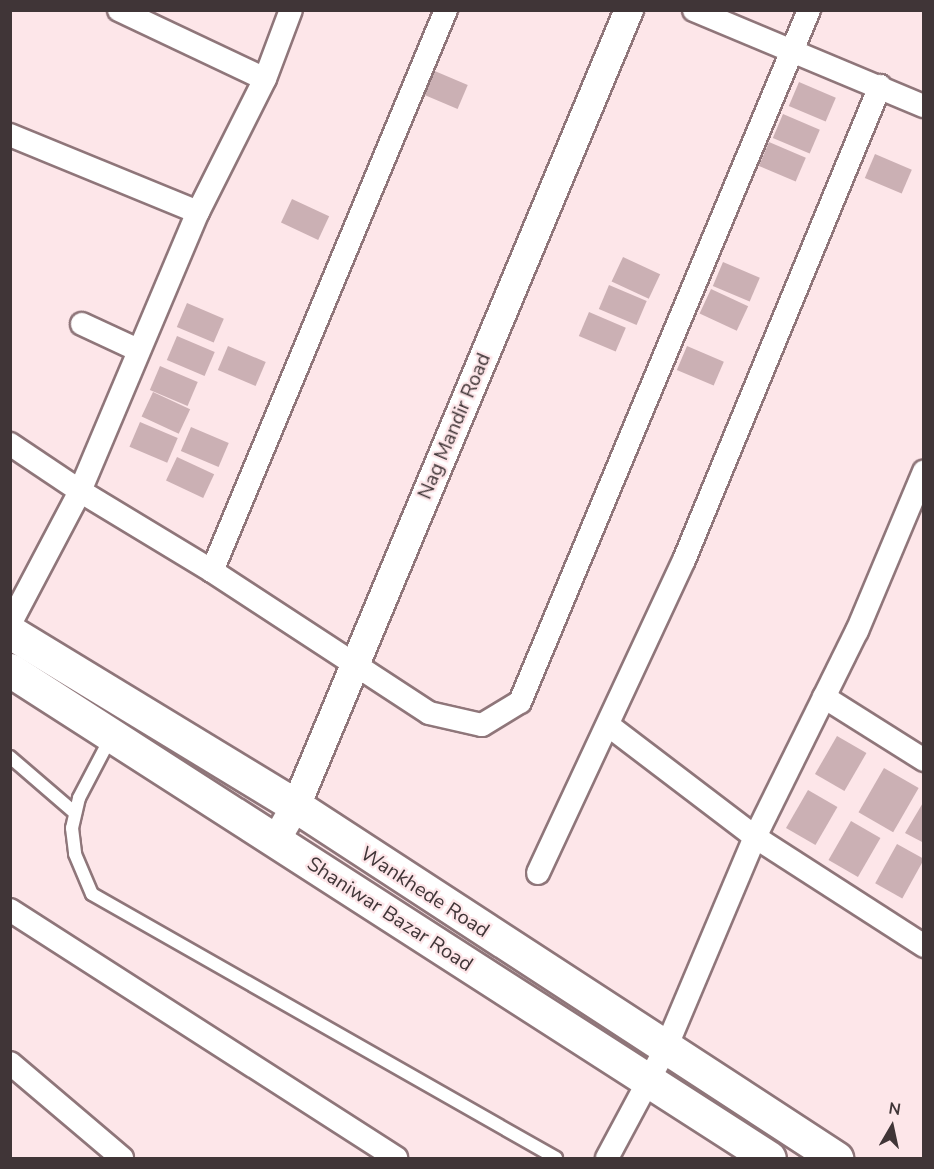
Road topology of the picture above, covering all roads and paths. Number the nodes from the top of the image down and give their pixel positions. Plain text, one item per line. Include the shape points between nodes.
1 (119, 10) edge
2 (291, 10) edge
3 (446, 10) edge
4 (629, 10) edge
5 (694, 10) edge
6 (809, 10) edge
7 (793, 51) junction
8 (265, 79) junction
9 (880, 86) junction
10 (924, 106) edge
11 (10, 135) edge
12 (198, 212) junction
13 (82, 324) dead end
14 (138, 350) junction
15 (10, 444) edge
16 (924, 472) edge
17 (80, 491) junction
18 (212, 572) junction
19 (10, 624) edge
20 (10, 632) edge
21 (354, 663) junction
22 (10, 670) edge
23 (824, 698) junction
24 (608, 725) junction
25 (112, 734) junction
26 (10, 757) edge
27 (924, 760) edge
28 (296, 806) junction
29 (75, 813) junction
30 (755, 837) junction
31 (276, 840) junction
32 (538, 873) dead end
33 (10, 910) edge
34 (924, 946) edge
35 (665, 1050) junction
36 (10, 1063) edge
37 (649, 1082) junction
38 (122, 1158) edge
39 (396, 1158) edge
40 (556, 1158) edge
41 (607, 1158) edge
42 (769, 1158) edge
43 (836, 1158) edge

1 - 8 street
2 - 8 street
3 - 18 street
4 - 21 street, Nag Mandir Road
5 - 7 street
6 - 7 street
7 - 9 street
7 - 21 street via 520,702 482,725 429,713
8 - 12 street
9 - 10 street
9 - 24 street via 684,560
11 - 12 street
12 - 14 street
13 - 14 street
14 - 17 street
15 - 17 street
16 - 23 street
17 - 18 street
17 - 19 street
18 - 21 street
20 - 28 main road, Wankhede Road
21 - 28 street, Nag Mandir Road
22 - 25 main road, Shaniwar Bazar Road
23 - 27 street
23 - 30 street
24 - 30 street
24 - 32 street
25 - 29 lane
25 - 31 main road, Shaniwar Bazar Road
26 - 29 lane
28 - 31 street, Nag Mandir Road
28 - 35 main road, Wankhede Road
29 - 40 lane via 72,828 82,878 111,909 384,1057
30 - 34 street
30 - 35 street
31 - 37 main road, Shaniwar Bazar Road
33 - 39 street
35 - 37 street
35 - 43 main road, Wankhede Road
36 - 38 street
37 - 41 street
37 - 42 main road, Shaniwar Bazar Road

